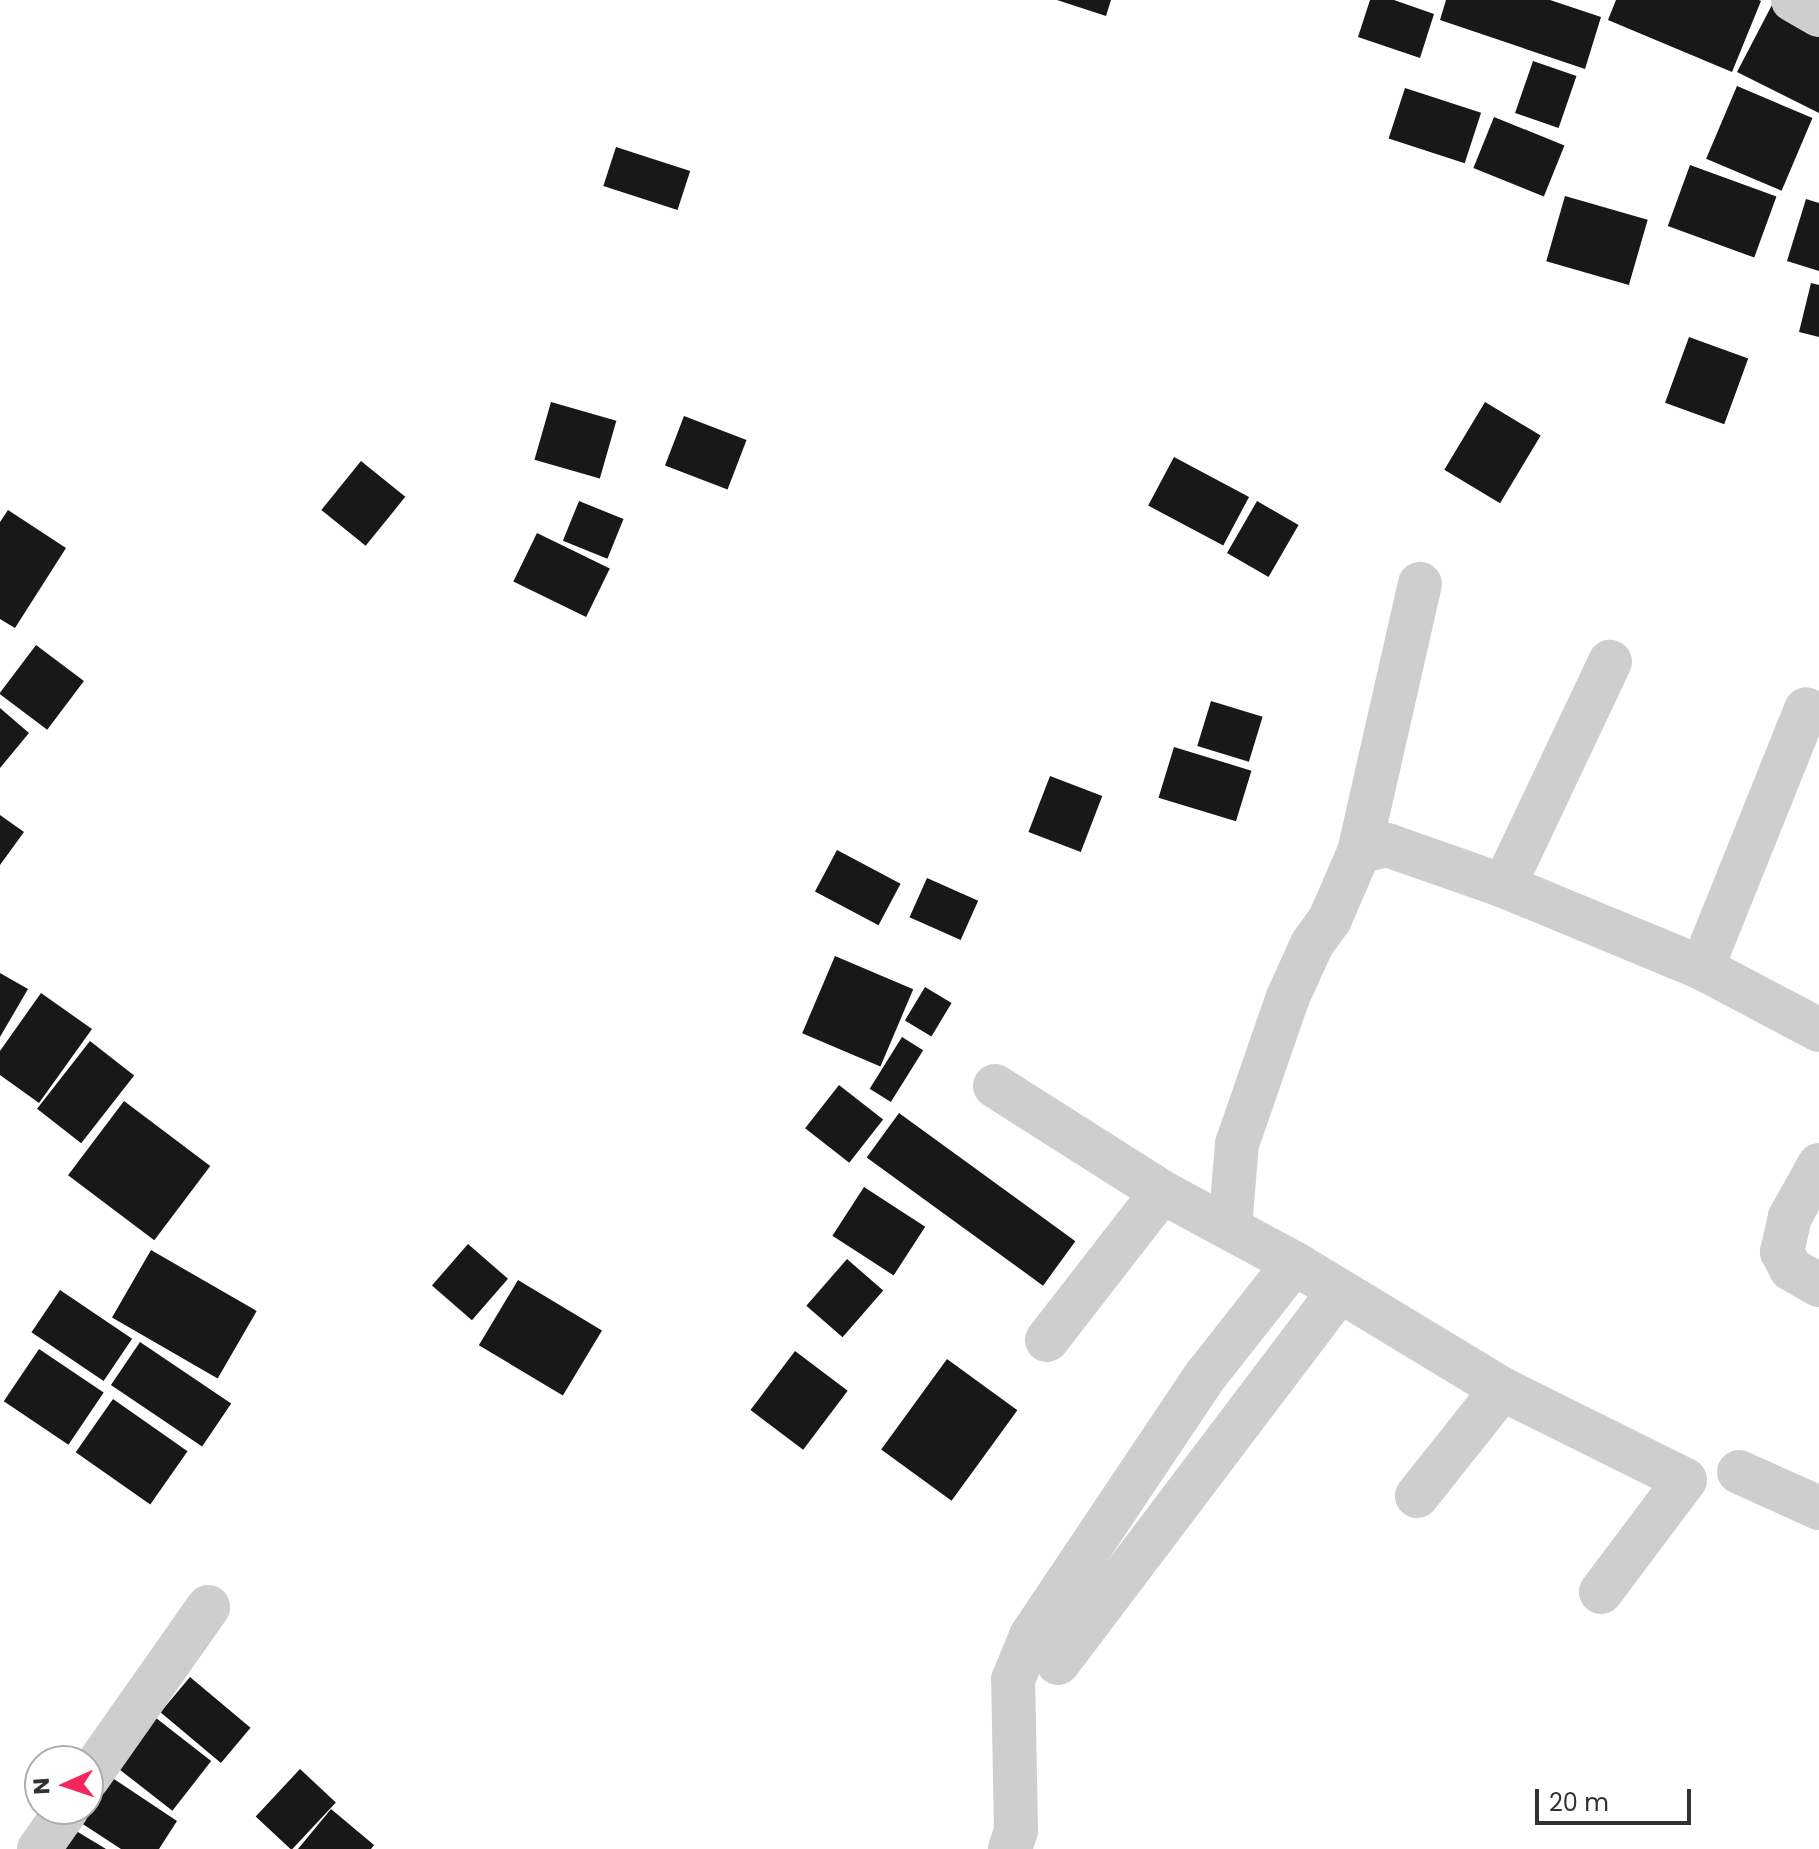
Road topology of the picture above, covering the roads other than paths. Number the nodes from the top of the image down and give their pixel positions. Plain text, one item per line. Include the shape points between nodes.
1 (1793, 0) edge
2 (1819, 15) edge
3 (1420, 584) dead end
4 (1610, 662) dead end
5 (1806, 709) dead end
6 (1359, 852) junction
7 (1504, 886) junction
8 (1702, 968) junction
9 (1819, 1030) edge
10 (995, 1086) dead end
11 (1819, 1165) edge
12 (1162, 1192) junction
13 (1230, 1227) junction
14 (1294, 1263) junction
15 (1819, 1285) edge
16 (1339, 1292) junction
17 (1047, 1340) dead end
18 (1502, 1389) junction
19 (1739, 1472) dead end
20 (1417, 1496) dead end
21 (1819, 1508) edge
22 (1601, 1592) dead end
23 (208, 1607) dead end
24 (1058, 1663) dead end
25 (104, 1755) edge
26 (56, 1825) edge
27 (39, 1849) edge
28 (1010, 1849) edge

1 - 2 street
3 - 6 street
4 - 7 street
5 - 8 street
6 - 7 street via 1387,845
6 - 13 street via 1288,997 1237,1144
7 - 8 street
8 - 9 street
10 - 12 street
11 - 15 street via 1790,1217 1782,1252 1791,1269
12 - 13 street
12 - 17 street
13 - 14 street
14 - 16 street
14 - 28 street via 1206,1375 1031,1636 1013,1680 1016,1830
16 - 18 street
16 - 24 street
18 - 20 street
18 - 22 street via 1685,1480
19 - 21 street
23 - 25 street
26 - 27 street

